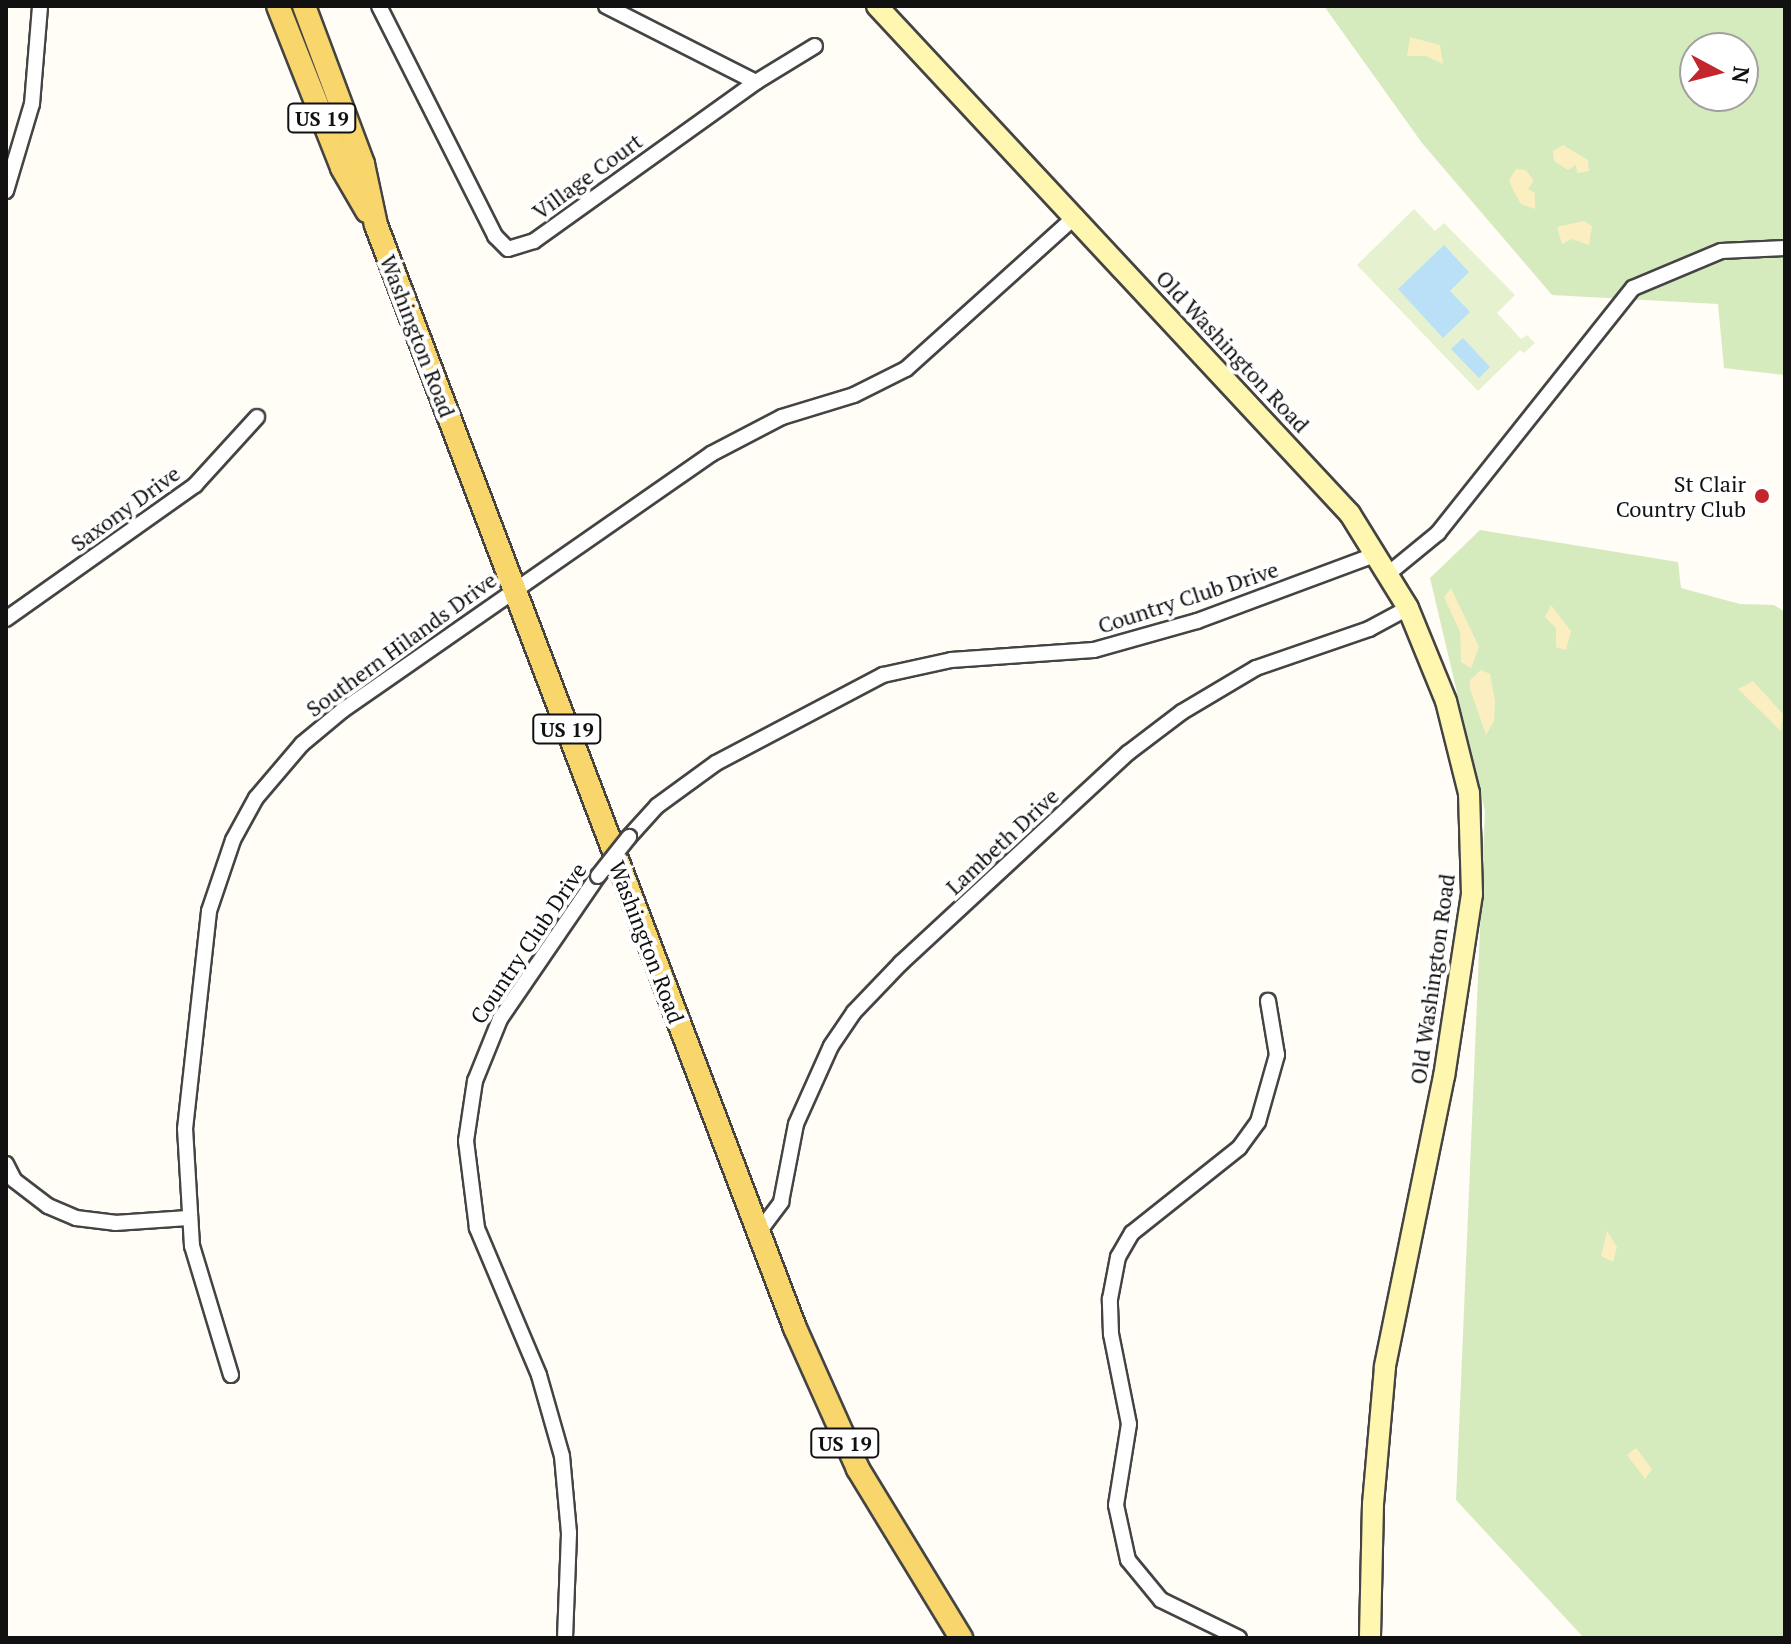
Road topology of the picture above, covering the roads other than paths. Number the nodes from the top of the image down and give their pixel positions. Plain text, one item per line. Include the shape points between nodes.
1 (40, 6) edge
2 (278, 6) edge
3 (304, 6) edge
4 (379, 6) edge
5 (606, 6) edge
6 (877, 6) edge
7 (815, 46) dead end
8 (756, 82) junction
9 (6, 191) edge
10 (1076, 216) junction
11 (376, 225) junction
12 (1785, 248) edge
13 (257, 417) dead end
14 (1377, 554) junction
15 (1388, 574) junction
16 (514, 590) junction
17 (1408, 608) junction
18 (6, 619) edge
19 (1268, 1001) dead end
20 (6, 1164) edge
21 (188, 1218) junction
22 (758, 1233) junction
23 (231, 1375) dead end
24 (565, 1638) edge
25 (961, 1638) edge
26 (1239, 1638) edge
27 (1370, 1638) edge

1 - 9 street via 32,104
2 - 11 main road, Washington Road / US 19 via 342,168
3 - 11 main road, Washington Road / US 19 via 363,164
4 - 8 street, Village Court via 495,236 508,249 534,241
5 - 8 street
6 - 10 street, Old Washington Road
7 - 8 street, Village Court
10 - 14 street, Old Washington Road via 1350,514
10 - 16 street, Southern Hilands Drive via 906,369 854,395 782,417 736,439
11 - 16 main road, Washington Road / US 19
12 - 15 street via 1721,251 1633,288 1438,533
13 - 18 street, Saxony Drive via 195,485
14 - 15 street, Old Washington Road
14 - 24 street, Country Club Drive, bridge via 1197,621 1094,650 951,660 883,675 716,763 664,800 598,876 532,968 485,1048 466,1141 477,1228 539,1375 562,1456 569,1521
15 - 17 street, Old Washington Road
16 - 21 street, Southern Hilands Drive via 322,726 269,781 244,818 220,873 206,930 185,1129
16 - 22 main road, Washington Road / US 19
17 - 22 street, Lambeth Drive via 1369,629 1256,668 1182,712 1128,753 901,963 854,1012 818,1072 796,1124 781,1202
17 - 27 street, Old Washington Road via 1446,701 1469,793 1472,894 1444,1076 1385,1367 1373,1504
19 - 26 street via 1277,1055 1258,1122 1239,1148 1132,1233 1118,1257 1110,1299 1111,1334 1129,1424 1116,1505 1128,1560 1161,1600
20 - 21 street via 14,1180 37,1198 76,1218 115,1223
21 - 23 street, Southern Hilands Drive via 198,1271
22 - 25 main road, Washington Road / US 19 via 858,1469

